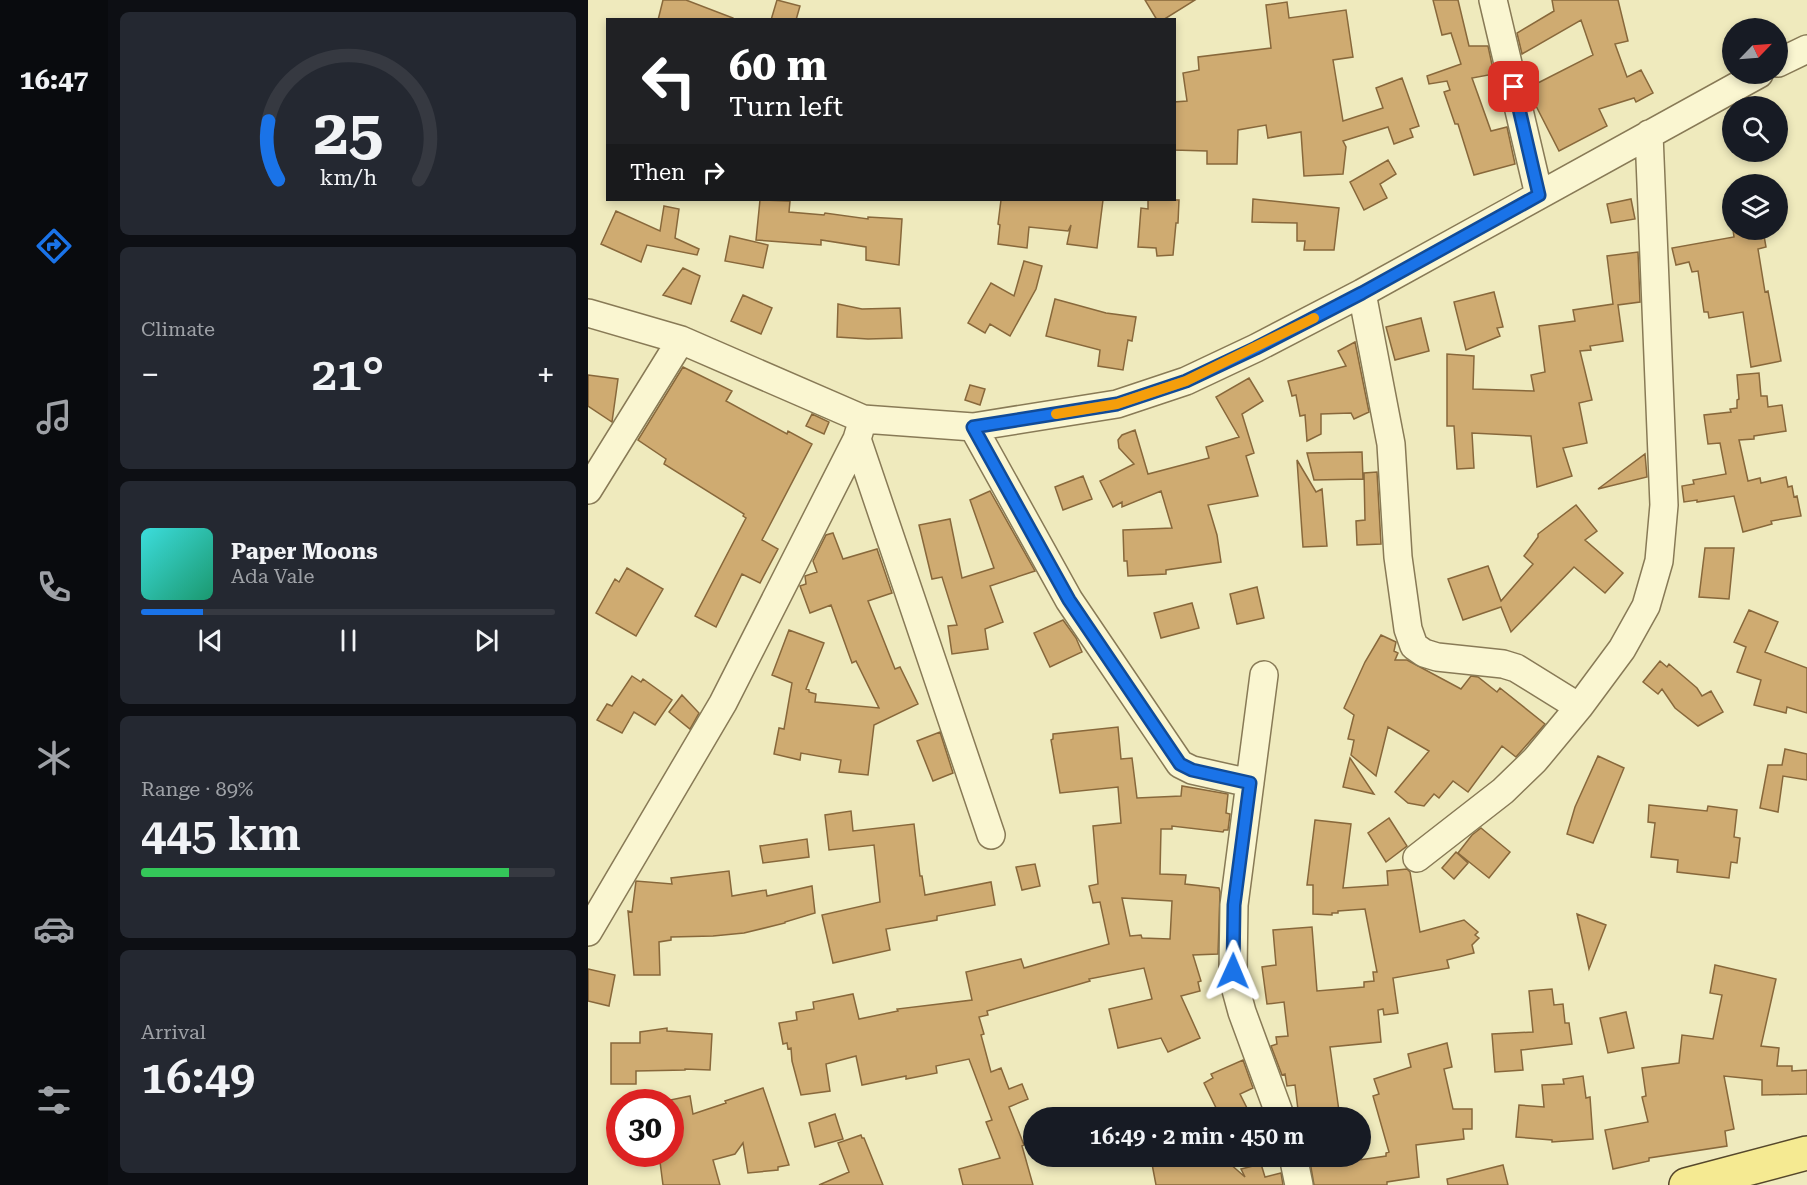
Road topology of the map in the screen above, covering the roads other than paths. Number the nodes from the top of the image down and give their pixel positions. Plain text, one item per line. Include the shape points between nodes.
1 (1493, 0) edge
2 (1807, 49) edge
3 (1788, 58) edge
4 (1741, 84) edge
5 (1649, 134) junction
6 (1539, 195) junction
7 (1362, 293) junction
8 (588, 313) edge
9 (681, 340) junction
10 (973, 427) junction
11 (860, 429) junction
12 (588, 490) edge
13 (1264, 675) dead end
14 (1579, 707) junction
15 (1250, 783) junction
16 (991, 835) dead end
17 (1417, 858) dead end
18 (588, 932) edge
19 (1277, 1107) edge
20 (1807, 1153) edge
21 (1295, 1167) edge
22 (1299, 1185) edge
23 (1689, 1185) edge

1 - 6 street
2 - 3 street
4 - 5 street
5 - 6 street
5 - 14 street via 1664,505 1659,561 1646,606 1622,649
6 - 7 street
7 - 10 street via 1196,376 1137,398
7 - 14 street via 1391,444 1398,557 1414,646 1437,657 1516,668
8 - 9 street
9 - 11 street
9 - 12 street
10 - 11 street
10 - 15 street via 1069,600 1180,764
11 - 16 street
11 - 18 street via 723,703
13 - 15 street
14 - 17 street via 1503,791
15 - 19 street via 1234,905 1233,971 1242,1012
20 - 23 main road
21 - 22 street

